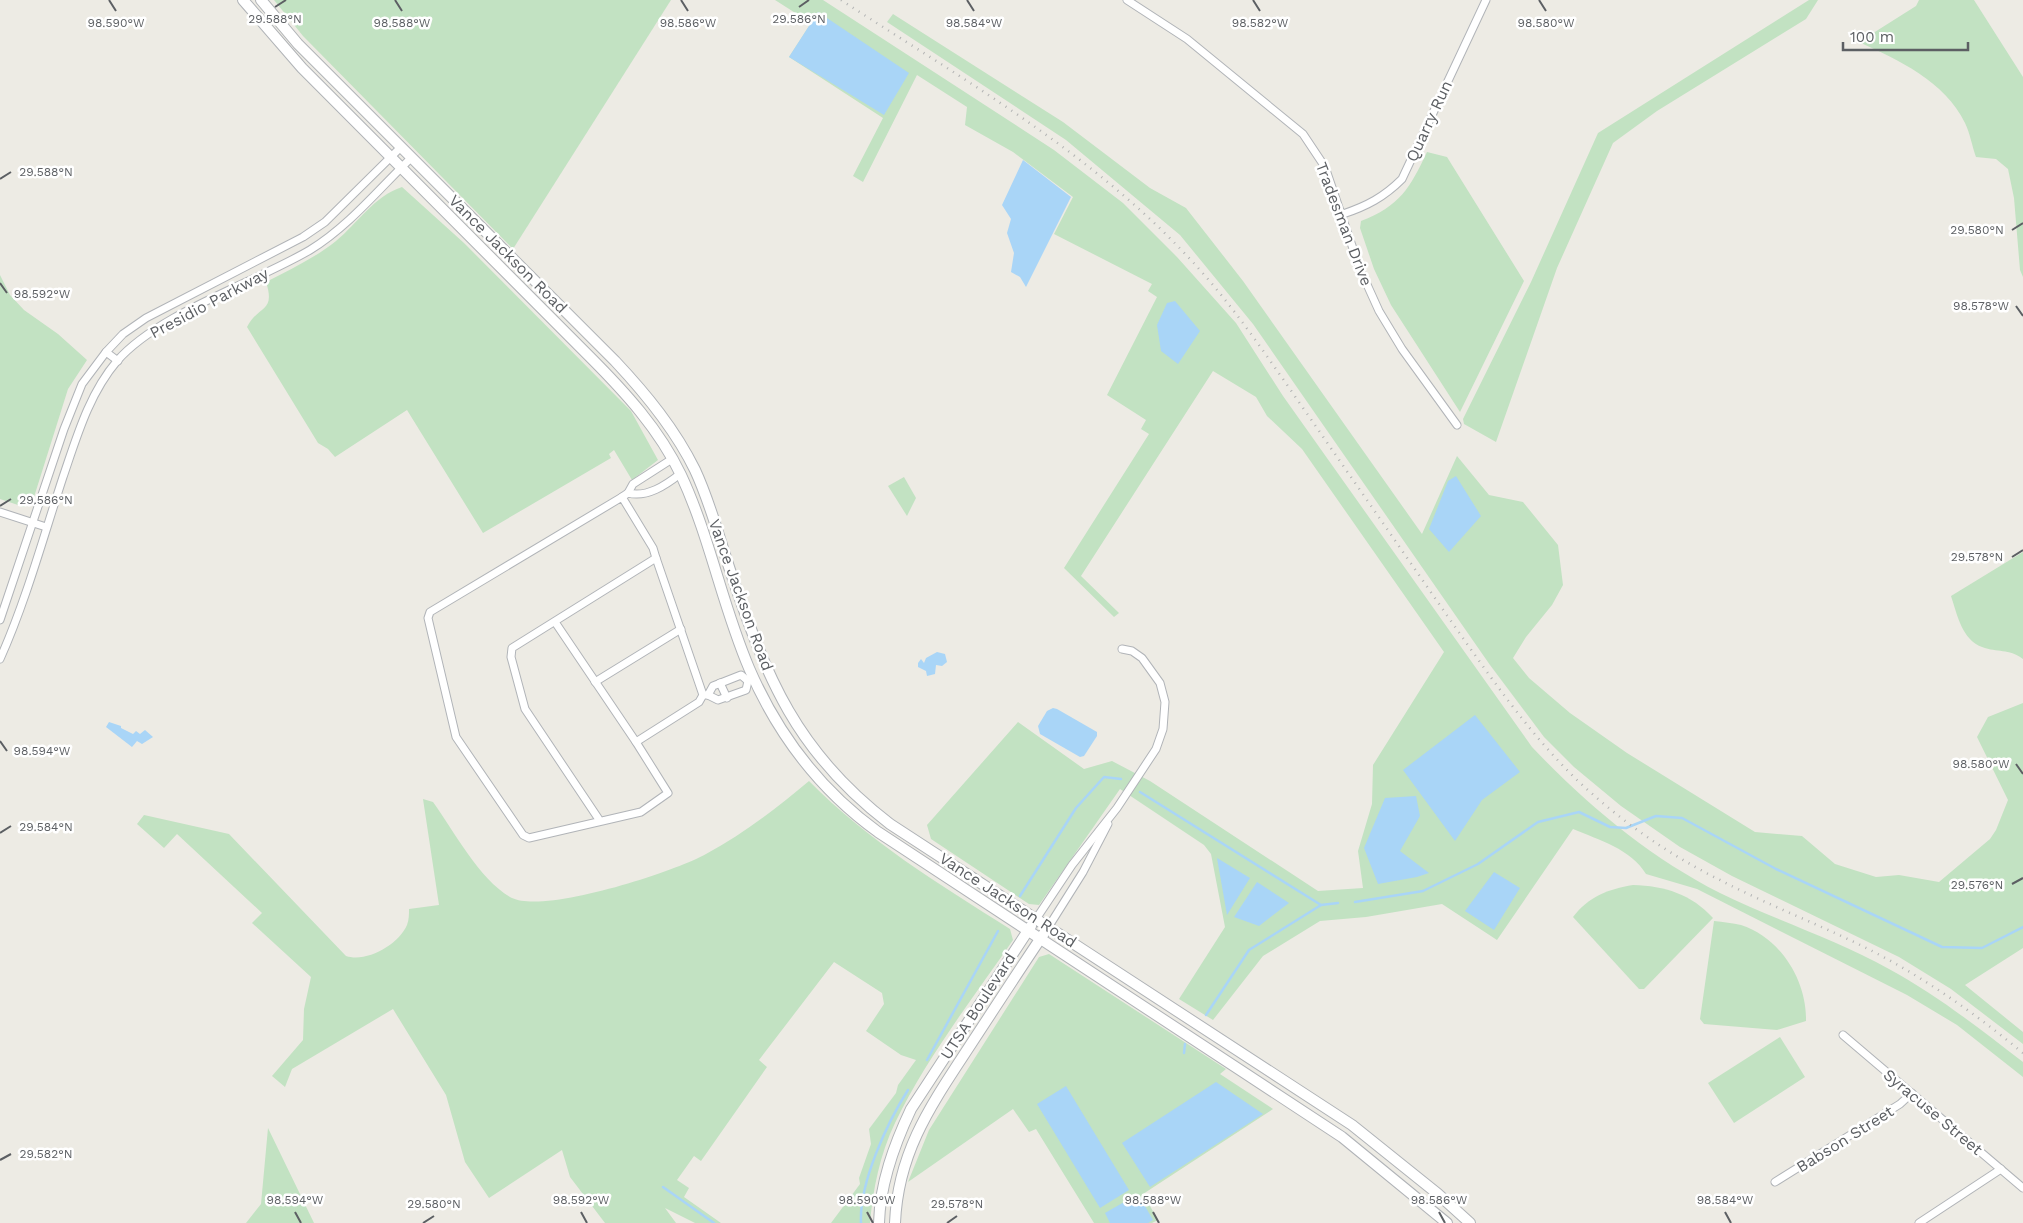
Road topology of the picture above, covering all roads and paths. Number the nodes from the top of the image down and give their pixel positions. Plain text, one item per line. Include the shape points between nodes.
1 (243, 0) edge
2 (261, 0) edge
3 (1126, 0) edge
4 (1486, 0) edge
5 (400, 148) junction
6 (390, 158) junction
7 (411, 158) junction
8 (401, 168) junction
9 (1342, 214) junction
10 (245, 266) junction
11 (252, 280) junction
12 (106, 352) junction
13 (118, 361) junction
14 (1457, 424) dead end
15 (672, 459) junction
16 (680, 474) junction
17 (645, 478) junction
18 (652, 490) junction
19 (625, 495) junction
20 (0, 512) edge
21 (32, 523) junction
22 (46, 527) junction
23 (656, 558) junction
24 (0, 620) edge
25 (555, 622) junction
26 (680, 629) junction
27 (1122, 649) dead end
28 (0, 659) edge
29 (751, 679) junction
30 (595, 682) junction
31 (720, 683) junction
32 (706, 695) junction
33 (727, 698) junction
34 (636, 742) junction
35 (1117, 808) junction
36 (600, 821) junction
37 (1036, 918) junction
38 (1049, 926) junction
39 (1028, 930) junction
40 (1040, 939) junction
41 (1843, 1035) dead end
42 (1912, 1093) junction
43 (2001, 1169) junction
44 (1775, 1182) dead end
45 (2023, 1188) edge
46 (879, 1223) edge
47 (895, 1223) edge
48 (1447, 1223) edge
49 (1470, 1223) edge
50 (1919, 1223) edge

1 - 6 main road, Vance Jackson Road via 302,68
2 - 5 main road, Vance Jackson Road via 298,44
3 - 9 street, Tradesman Drive via 1187,39 1303,134 1325,166
4 - 9 street, Quarry Run via 1402,179 1388,194
5 - 6 street, Presidio Parkway
5 - 7 main road, Vance Jackson Road
6 - 8 main road, Vance Jackson Road
6 - 10 street, Presidio Parkway via 324,222 303,237
7 - 8 street, Presidio Parkway
7 - 37 main road, Vance Jackson Road via 615,361 663,416 698,478 762,659 798,728 820,760 864,804 890,824
8 - 11 street, Presidio Parkway via 334,233 310,250
8 - 15 main road, Vance Jackson Road via 629,397 648,420
9 - 14 street, Tradesman Drive via 1360,270 1379,311 1402,349
10 - 11 street
10 - 12 street, Presidio Parkway via 146,318 123,334
11 - 13 street, Presidio Parkway via 152,332
12 - 13 street
12 - 21 street, Presidio Parkway via 82,384
13 - 22 street, Presidio Parkway via 95,391
15 - 16 main road, Vance Jackson Road
15 - 17 street
16 - 18 street via 668,484
16 - 29 main road, Vance Jackson Road via 695,506
17 - 18 street
17 - 19 street via 633,484
18 - 19 street via 639,496
19 - 23 street
19 - 36 street via 430,612 428,618 456,736 523,835 529,838
20 - 21 street
21 - 22 street
21 - 24 street, Presidio Parkway
22 - 28 street, Presidio Parkway
23 - 25 street
23 - 26 street
25 - 30 street
25 - 36 street via 512,648 511,657 525,709
26 - 30 street
26 - 32 street
27 - 35 street, UTSA Boulevard via 1142,658 1160,683 1165,702 1163,730 1156,749
29 - 31 street via 741,675
29 - 33 street via 746,690
29 - 39 main road, Vance Jackson Road via 809,769 856,816
30 - 34 street
31 - 32 street
31 - 33 street
32 - 33 street via 718,700
32 - 34 street
34 - 36 street via 668,793 641,812
35 - 37 street, UTSA Boulevard
35 - 38 street, UTSA Boulevard
37 - 38 main road, Vance Jackson Road
37 - 39 main road, UTSA Boulevard
38 - 40 main road, UTSA Boulevard
38 - 49 main road, Vance Jackson Road via 1352,1124
39 - 40 main road, Vance Jackson Road
39 - 46 main road, UTSA Boulevard via 911,1109 884,1179
40 - 47 main road, UTSA Boulevard via 924,1116 901,1175
40 - 48 main road, Vance Jackson Road via 1342,1137
41 - 42 street, Syracuse Street
42 - 43 street, Syracuse Street
42 - 44 street, Babson Street via 1900,1104
43 - 45 street, Syracuse Street
43 - 50 street

